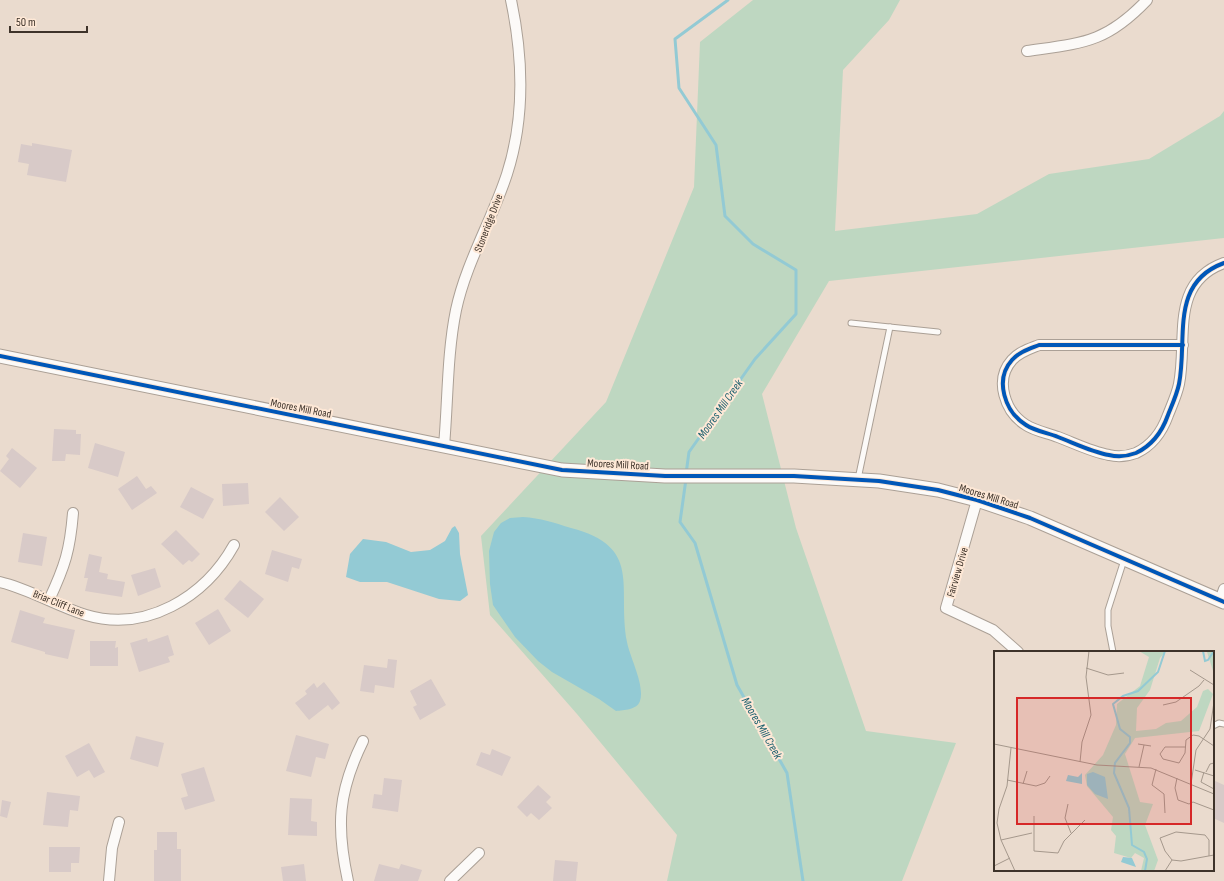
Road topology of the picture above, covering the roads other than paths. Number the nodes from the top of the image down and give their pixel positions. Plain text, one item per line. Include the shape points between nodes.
1 (512, 0) edge
2 (1147, 0) edge
3 (1027, 51) dead end
4 (1224, 263) edge
5 (851, 323) dead end
6 (890, 327) junction
7 (938, 332) dead end
8 (1183, 345) junction
9 (4, 359) edge
10 (444, 446) junction
11 (858, 480) junction
12 (977, 500) junction
13 (73, 513) dead end
14 (234, 545) dead end
15 (1124, 559) junction
16 (0, 582) edge
17 (1223, 597) edge
18 (49, 600) junction
19 (1017, 651) edge
20 (1113, 651) edge
21 (1224, 724) edge
22 (1214, 726) edge
23 (363, 741) dead end
24 (119, 822) dead end
25 (479, 853) dead end
26 (109, 881) edge
27 (348, 881) edge
28 (450, 881) edge

1 - 10 street, Stoneridge Drive via 519,34 520,63 518,117 513,152 456,310
2 - 3 street via 1118,27 1096,39
4 - 8 street via 1200,277 1189,292 1184,307
5 - 6 lane
6 - 7 lane
6 - 11 lane
8 - 8 street via 1179,384 1162,432 1149,445 1124,456 1109,456 1027,426 1014,415 1003,392 1004,375 1012,361 1022,352 1039,345
9 - 10 street, Moores Mill Road
10 - 11 street, Moores Mill Road via 562,470 664,476 794,476
11 - 12 street, Moores Mill Road via 938,490
12 - 15 street, Moores Mill Road via 1030,518
12 - 19 street, Fairview Drive via 946,608 993,630
13 - 18 street via 71,541 64,569
14 - 18 street, Briar Cliff Lane via 220,567 196,591 175,605 149,615 123,619 98,617 85,615
15 - 17 street, Moores Mill Road
15 - 20 lane via 1108,610
16 - 18 street, Briar Cliff Lane
21 - 22 lane
23 - 27 street via 352,763 342,801 340,838
24 - 26 street via 112,848
25 - 28 street

